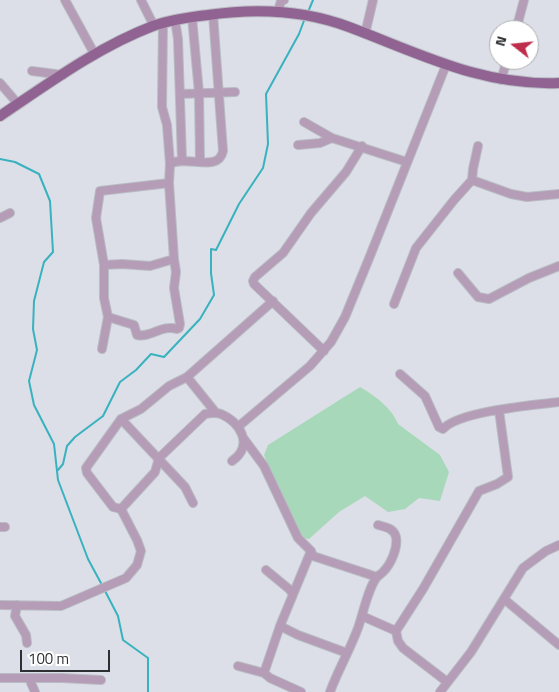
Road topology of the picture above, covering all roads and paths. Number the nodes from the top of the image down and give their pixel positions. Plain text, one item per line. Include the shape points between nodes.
1 (65, 0) edge
2 (140, 0) edge
3 (282, 0) edge
4 (374, 0) edge
5 (524, 0) edge
6 (278, 11) junction
7 (213, 14) junction
8 (192, 16) junction
9 (175, 20) junction
10 (519, 20) edge
11 (158, 25) junction
12 (365, 34) junction
13 (95, 55) junction
14 (446, 65) junction
15 (504, 70) edge
16 (32, 71) dead end
17 (62, 75) junction
18 (501, 80) junction
19 (559, 83) edge
20 (1, 85) edge
21 (218, 92) junction
22 (235, 92) dead end
23 (199, 93) junction
24 (180, 94) junction
25 (18, 104) junction
26 (0, 116) edge
27 (304, 122) dead end
28 (332, 138) junction
29 (298, 145) dead end
30 (362, 146) junction
31 (478, 146) dead end
32 (182, 160) junction
33 (200, 162) junction
34 (407, 162) junction
35 (170, 164) junction
36 (472, 180) junction
37 (169, 183) junction
38 (559, 194) edge
39 (10, 214) dead end
40 (0, 218) edge
41 (174, 259) junction
42 (104, 265) junction
43 (559, 266) edge
44 (458, 273) dead end
45 (273, 301) junction
46 (394, 304) dead end
47 (108, 317) junction
48 (102, 349) dead end
49 (324, 351) junction
50 (400, 374) dead end
51 (188, 377) junction
52 (559, 402) edge
53 (498, 410) junction
54 (216, 413) junction
55 (120, 419) junction
56 (239, 426) junction
57 (244, 439) junction
58 (158, 460) junction
59 (232, 462) dead end
60 (193, 503) dead end
61 (121, 509) junction
62 (378, 525) dead end
63 (559, 545) edge
64 (310, 550) junction
65 (266, 570) dead end
66 (377, 577) junction
67 (293, 594) junction
68 (504, 599) junction
69 (0, 605) edge
70 (17, 605) junction
71 (362, 616) junction
72 (280, 626) junction
73 (396, 631) junction
74 (558, 641) edge
75 (27, 643) dead end
76 (347, 653) junction
77 (238, 666) dead end
78 (264, 673) junction
79 (0, 678) edge
80 (29, 678) junction
81 (102, 680) dead end
82 (446, 682) junction
83 (35, 692) edge
84 (300, 692) edge
85 (330, 692) edge
86 (440, 692) edge

1 - 13 street
2 - 11 street
3 - 6 street
4 - 12 street
5 - 10 street
6 - 7 main road
6 - 12 main road via 317,18
7 - 8 main road
7 - 21 street
8 - 9 main road
8 - 23 street
9 - 11 main road
9 - 24 street
11 - 13 main road
11 - 35 street via 162,107
12 - 14 main road
13 - 17 main road
14 - 18 main road
14 - 34 street
15 - 18 street
16 - 17 street
17 - 25 main road
18 - 19 main road
20 - 25 street
21 - 22 street
21 - 23 street
21 - 33 street via 222,157 218,161
23 - 24 street
23 - 33 street
24 - 32 street
25 - 26 main road
27 - 28 street
28 - 29 street
28 - 30 street
30 - 34 street
30 - 45 street via 346,172 283,253 255,277 254,284
31 - 36 street
32 - 33 street
32 - 35 street
34 - 49 street via 345,317
35 - 37 street
36 - 38 street via 527,197
36 - 46 street via 421,240
37 - 41 street
37 - 42 street via 100,191 96,218
39 - 40 street
41 - 42 street via 150,266
41 - 47 street via 174,288 180,328 169,327 142,336 137,335 134,325
42 - 47 street via 104,298
43 - 44 street via 489,298 478,297
45 - 49 street
45 - 51 street
47 - 48 street
49 - 56 street
50 - 53 street via 425,396 438,427 443,429 473,415
51 - 54 street
51 - 55 street via 169,386 141,409
52 - 53 street
53 - 73 street via 508,477 479,491
54 - 56 street
54 - 58 street via 204,414
55 - 58 street
55 - 61 street via 86,468 113,507
56 - 57 street
57 - 59 street via 241,451
57 - 64 street via 264,466 298,538
58 - 60 street via 184,487
58 - 61 street via 155,472
61 - 70 street via 141,551 137,565 126,578 61,606
62 - 66 street via 389,528 396,538 391,562
63 - 68 street via 523,568
64 - 66 street via 313,556
64 - 67 street
65 - 67 street
66 - 71 street
67 - 72 street
68 - 74 street
68 - 82 street
69 - 70 street
70 - 75 street via 15,616
71 - 73 street
71 - 76 street
72 - 76 street
72 - 78 street
73 - 82 street via 403,648
76 - 85 street
77 - 78 street
78 - 84 street
79 - 80 street
80 - 81 street
80 - 83 street
82 - 86 street

